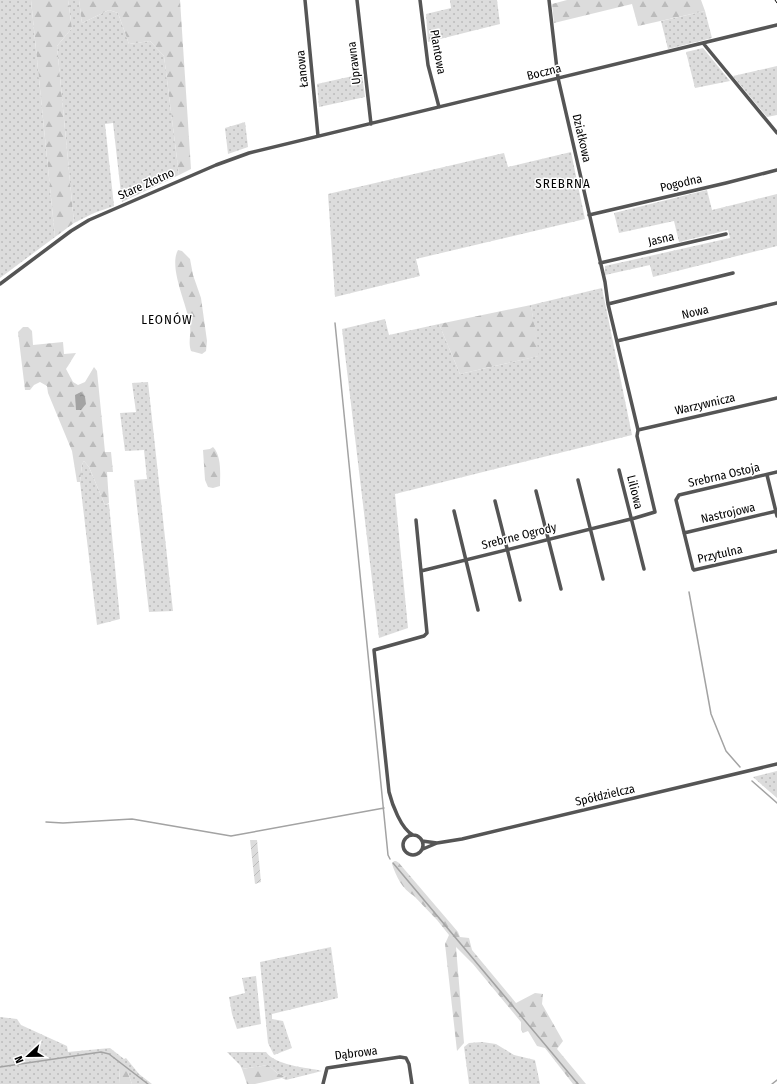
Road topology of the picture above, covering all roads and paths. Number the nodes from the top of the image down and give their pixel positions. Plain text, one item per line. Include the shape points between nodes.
1 (305, 0) edge
2 (357, 0) edge
3 (420, 0) edge
4 (549, 0) edge
5 (777, 25) edge
6 (702, 43) junction
7 (558, 78) junction
8 (439, 107) junction
9 (371, 124) junction
10 (777, 133) edge
11 (317, 136) junction
12 (777, 170) edge
13 (589, 215) junction
14 (726, 234) dead end
15 (600, 263) junction
16 (733, 273) dead end
17 (0, 284) edge
18 (777, 303) edge
19 (608, 304) junction
20 (617, 341) junction
21 (777, 398) edge
22 (638, 430) junction
23 (619, 470) dead end
24 (777, 472) edge
25 (767, 475) junction
26 (578, 480) dead end
27 (536, 491) dead end
28 (676, 498) joint
29 (495, 501) dead end
30 (454, 510) dead end
31 (777, 513) edge
32 (631, 519) junction
33 (416, 520) dead end
34 (590, 529) junction
35 (684, 533) junction
36 (548, 540) junction
37 (508, 550) junction
38 (777, 551) edge
39 (466, 560) junction
40 (644, 569) dead end
41 (421, 570) junction
42 (603, 579) dead end
43 (561, 589) dead end
44 (520, 600) dead end
45 (478, 610) dead end
46 (777, 764) edge
47 (405, 829) junction
48 (413, 835) junction
49 (406, 838) junction
50 (422, 841) junction
51 (437, 843) junction
52 (422, 849) junction
53 (323, 1084) edge
54 (412, 1084) edge

1 - 11 street, Łanowa
2 - 9 street, Uprawna
3 - 8 street, Plantowa via 428,65
4 - 7 street, Działkowa
5 - 6 street, Boczna
6 - 7 street, Boczna
6 - 10 street
7 - 8 street, Boczna
7 - 13 street, Działkowa
8 - 9 street, Boczna
9 - 11 street, Boczna
11 - 17 street, Stare Złotno via 233,158 89,220
12 - 13 street, Pogodna
13 - 15 street, Działkowa
14 - 15 street, Jasna
15 - 19 street, Działkowa
16 - 19 street
18 - 20 street, Nowa
19 - 20 street, Działkowa
20 - 22 street, Działkowa
21 - 22 street, Warzywnicza
22 - 32 street, Srebrne Ogrody via 637,436 655,512
23 - 32 street, Liliowa
24 - 25 street, Srebrna Ostoja
25 - 28 street, Srebrna Ostoja via 679,495
25 - 31 street, Nastrojowa
26 - 34 street
27 - 36 street
28 - 35 street, Przytulna
29 - 37 street
30 - 39 street
31 - 35 street, Nastrojowa
32 - 34 street, Srebrne Ogrody
32 - 40 street, Liliowa
33 - 41 street
34 - 36 street, Srebrne Ogrody
34 - 42 street
35 - 38 street, Przytulna via 694,570
36 - 37 street, Srebrne Ogrody
36 - 43 street
37 - 39 street, Srebrne Ogrody
37 - 44 street
39 - 41 street, Srebrne Ogrody
39 - 45 street
41 - 47 street via 427,635 374,650 389,792
46 - 51 street, Spółdzielcza via 462,840
47 - 48 street
47 - 49 street
48 - 49 street
48 - 50 street
49 - 52 street via 404,847 409,854 415,855
50 - 51 street
50 - 52 street
51 - 52 street
53 - 54 street, Dąbrowa via 327,1068 400,1057 406,1058 409,1064

